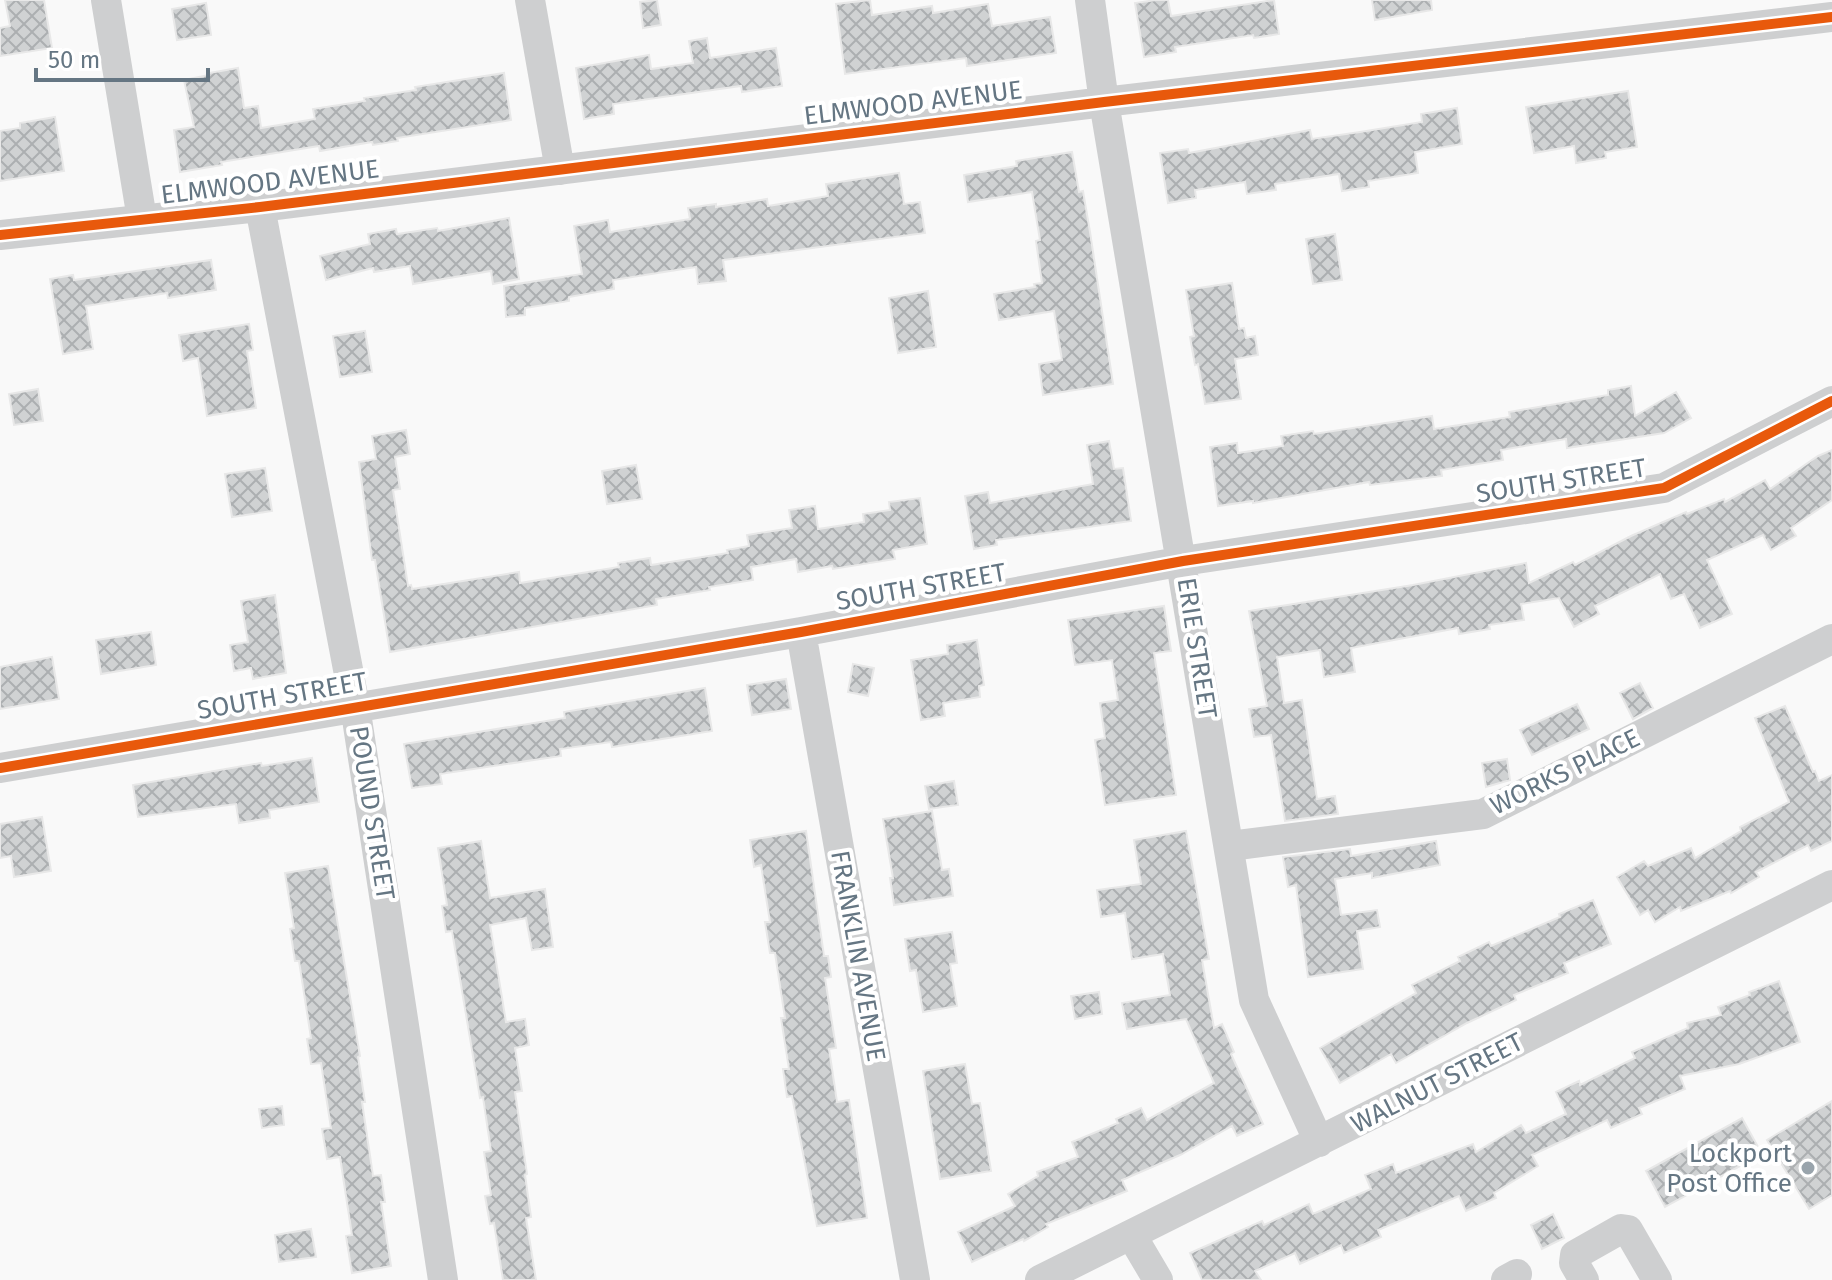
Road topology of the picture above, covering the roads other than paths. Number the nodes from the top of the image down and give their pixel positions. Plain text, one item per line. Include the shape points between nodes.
1 (106, 0) edge
2 (530, 0) edge
3 (1090, 0) edge
4 (1832, 17) edge
5 (1104, 102) junction
6 (560, 170) junction
7 (260, 207) junction
8 (142, 219) junction
9 (0, 235) edge
10 (1832, 401) edge
11 (1183, 561) junction
12 (801, 632) junction
13 (1832, 639) edge
14 (355, 706) junction
15 (0, 768) edge
16 (1230, 846) junction
17 (1832, 885) edge
18 (1319, 1142) junction
19 (1132, 1236) junction
20 (443, 1280) edge
21 (915, 1280) edge
22 (1040, 1280) edge
23 (1158, 1280) edge
24 (1584, 1280) edge
25 (1657, 1280) edge

1 - 8 street
2 - 6 street
3 - 5 street, ERIE STREET
4 - 5 street, ELMWOOD AVENUE
5 - 6 street, ELMWOOD AVENUE
5 - 11 street, ERIE STREET
6 - 7 street, ELMWOOD AVENUE
7 - 8 street, ELMWOOD AVENUE
7 - 14 street, POUND STREET
8 - 9 street, ELMWOOD AVENUE
10 - 11 street, SOUTH STREET via 1664,488
11 - 12 street, SOUTH STREET
11 - 16 street, ERIE STREET
12 - 14 street, SOUTH STREET
12 - 21 street, FRANKLIN AVENUE
13 - 16 street, WORKS PLACE via 1483,814
14 - 15 street, SOUTH STREET
14 - 20 street, POUND STREET
16 - 18 street, ERIE STREET via 1254,1000
17 - 18 street, WALNUT STREET
18 - 19 street, WALNUT STREET
19 - 22 street, WALNUT STREET
19 - 23 street
24 - 25 street via 1575,1255 1621,1229 1628,1230

